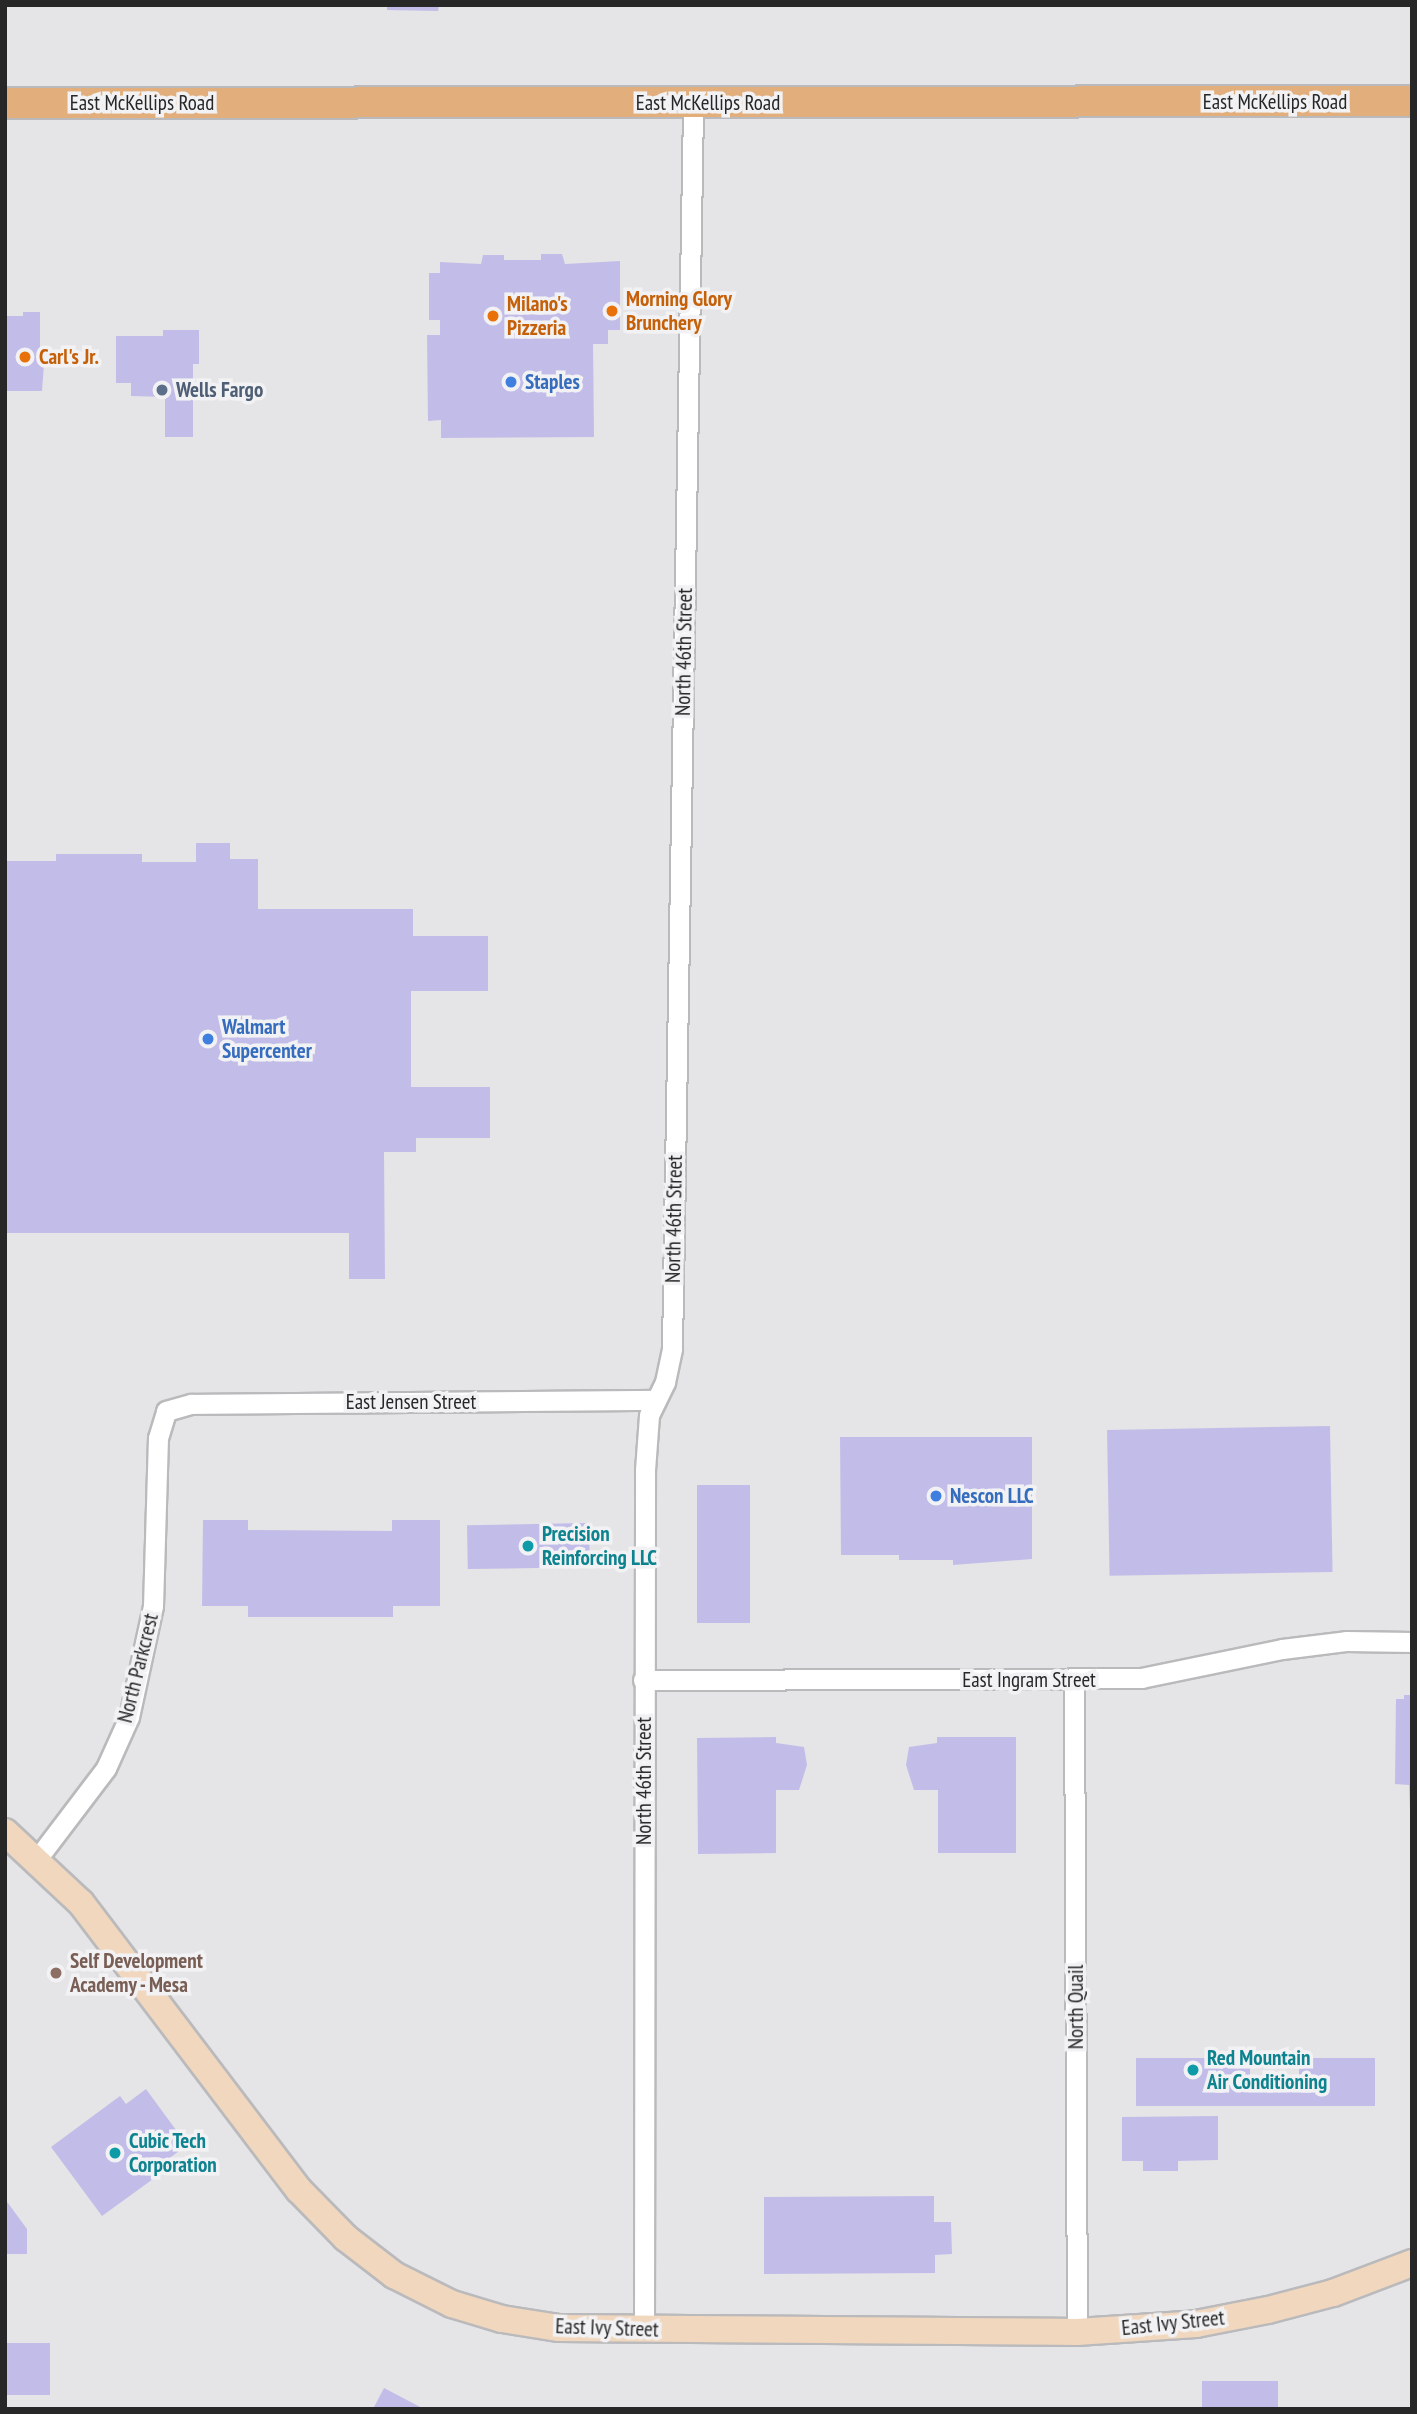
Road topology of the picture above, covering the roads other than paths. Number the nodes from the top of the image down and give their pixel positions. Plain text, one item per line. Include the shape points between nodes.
1 (1412, 102) edge
2 (5, 103) edge
3 (693, 103) junction
4 (656, 1400) junction
5 (166, 1411) joint
6 (1412, 1642) edge
7 (643, 1680) junction
8 (1074, 1681) junction
9 (5, 1832) edge
10 (37, 1859) junction
11 (1412, 2263) edge
12 (644, 2330) junction
13 (1077, 2332) junction

1 - 3 main road, East McKellips Road
2 - 3 main road, East McKellips Road
3 - 4 street, North 46th Street via 672,1348
4 - 5 street, East Jensen Street via 191,1404
4 - 7 street, North 46th Street via 649,1415 645,1470
5 - 10 street, North Parkcrest via 158,1425 151,1629 129,1717 106,1768
6 - 8 street, East Ingram Street via 1346,1641 1141,1678
7 - 8 street, East Ingram Street
7 - 12 street, North 46th Street
8 - 13 street, North Quail
9 - 10 street, East Ivy Street
10 - 12 street, East Ivy Street via 81,1903 299,2190 346,2238 394,2275 452,2304 502,2319 559,2328
11 - 13 street, East Ivy Street via 1333,2293 1268,2310 1196,2324
12 - 13 street, East Ivy Street

